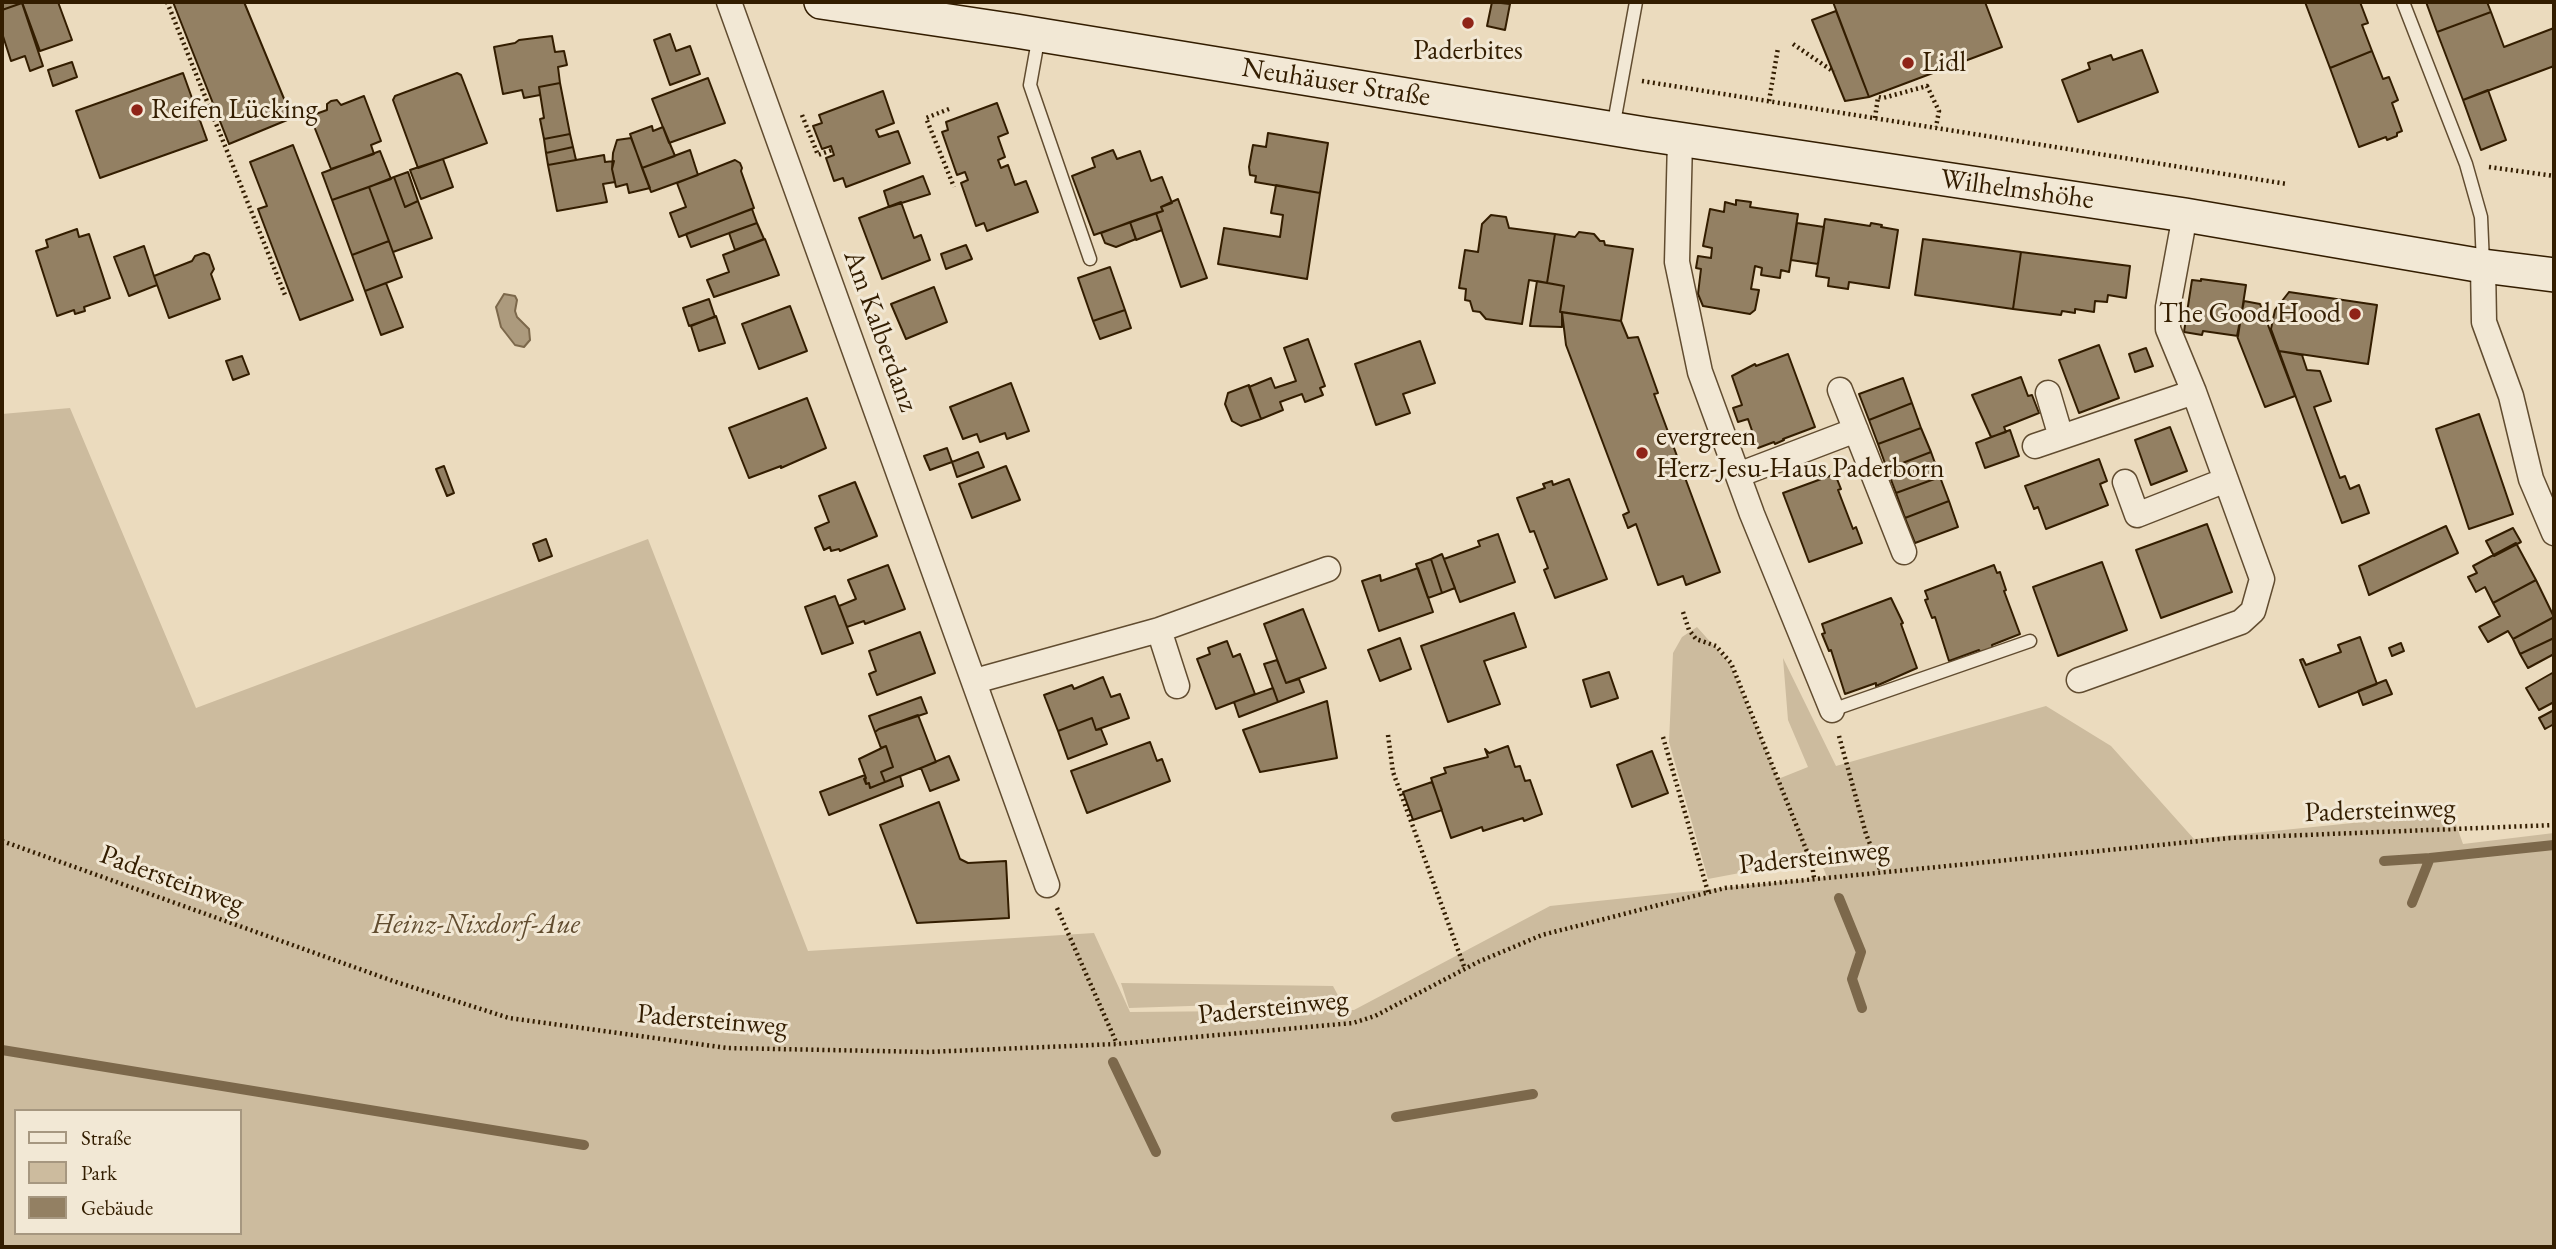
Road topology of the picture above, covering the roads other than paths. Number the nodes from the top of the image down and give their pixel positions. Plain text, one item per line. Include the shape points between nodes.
1 (729, 2) edge
2 (821, 2) edge
3 (1636, 2) edge
4 (2403, 2) edge
5 (1039, 35) junction
6 (1613, 129) junction
7 (1680, 139) junction
8 (1850, 165) joint
9 (2185, 215) junction
10 (1090, 259) dead end
11 (2483, 266) junction
12 (2554, 275) edge
13 (1840, 390) dead end
14 (2194, 392) junction
15 (2048, 393) dead end
16 (1856, 430) junction
17 (2061, 437) junction
18 (2035, 446) dead end
19 (1738, 475) junction
20 (2226, 480) junction
21 (2125, 482) dead end
22 (2554, 533) edge
23 (1904, 552) dead end
24 (1328, 569) dead end
25 (1159, 630) junction
26 (2030, 641) dead end
27 (2080, 680) dead end
28 (975, 681) junction
29 (1177, 686) dead end
30 (1832, 710) joint
31 (1047, 885) road end

1 - 28 street, Am Kalberdanz
2 - 5 main road, Neuhäuser Straße
3 - 6 lane
4 - 11 lane via 2466,164 2481,217
5 - 6 main road, Neuhäuser Straße
5 - 10 lane via 1030,86
6 - 7 main road, Neuhäuser Straße
7 - 8 main road, Neuhäuser Straße
7 - 19 street via 1677,262 1700,372
8 - 9 main road, Wilhelmshöhe
9 - 11 main road, Wilhelmshöhe
9 - 14 street via 2168,329
11 - 12 main road, Wilhelmshöhe
11 - 22 street via 2484,322 2511,396 2530,480
13 - 16 street
14 - 17 street
14 - 20 street
15 - 17 street
16 - 19 street
16 - 23 street
17 - 18 street
19 - 30 street
20 - 21 street via 2137,515
20 - 27 street via 2262,579 2253,611 2241,622
24 - 25 street
25 - 28 street
25 - 29 street
26 - 30 lane
28 - 31 street, Am Kalberdanz

